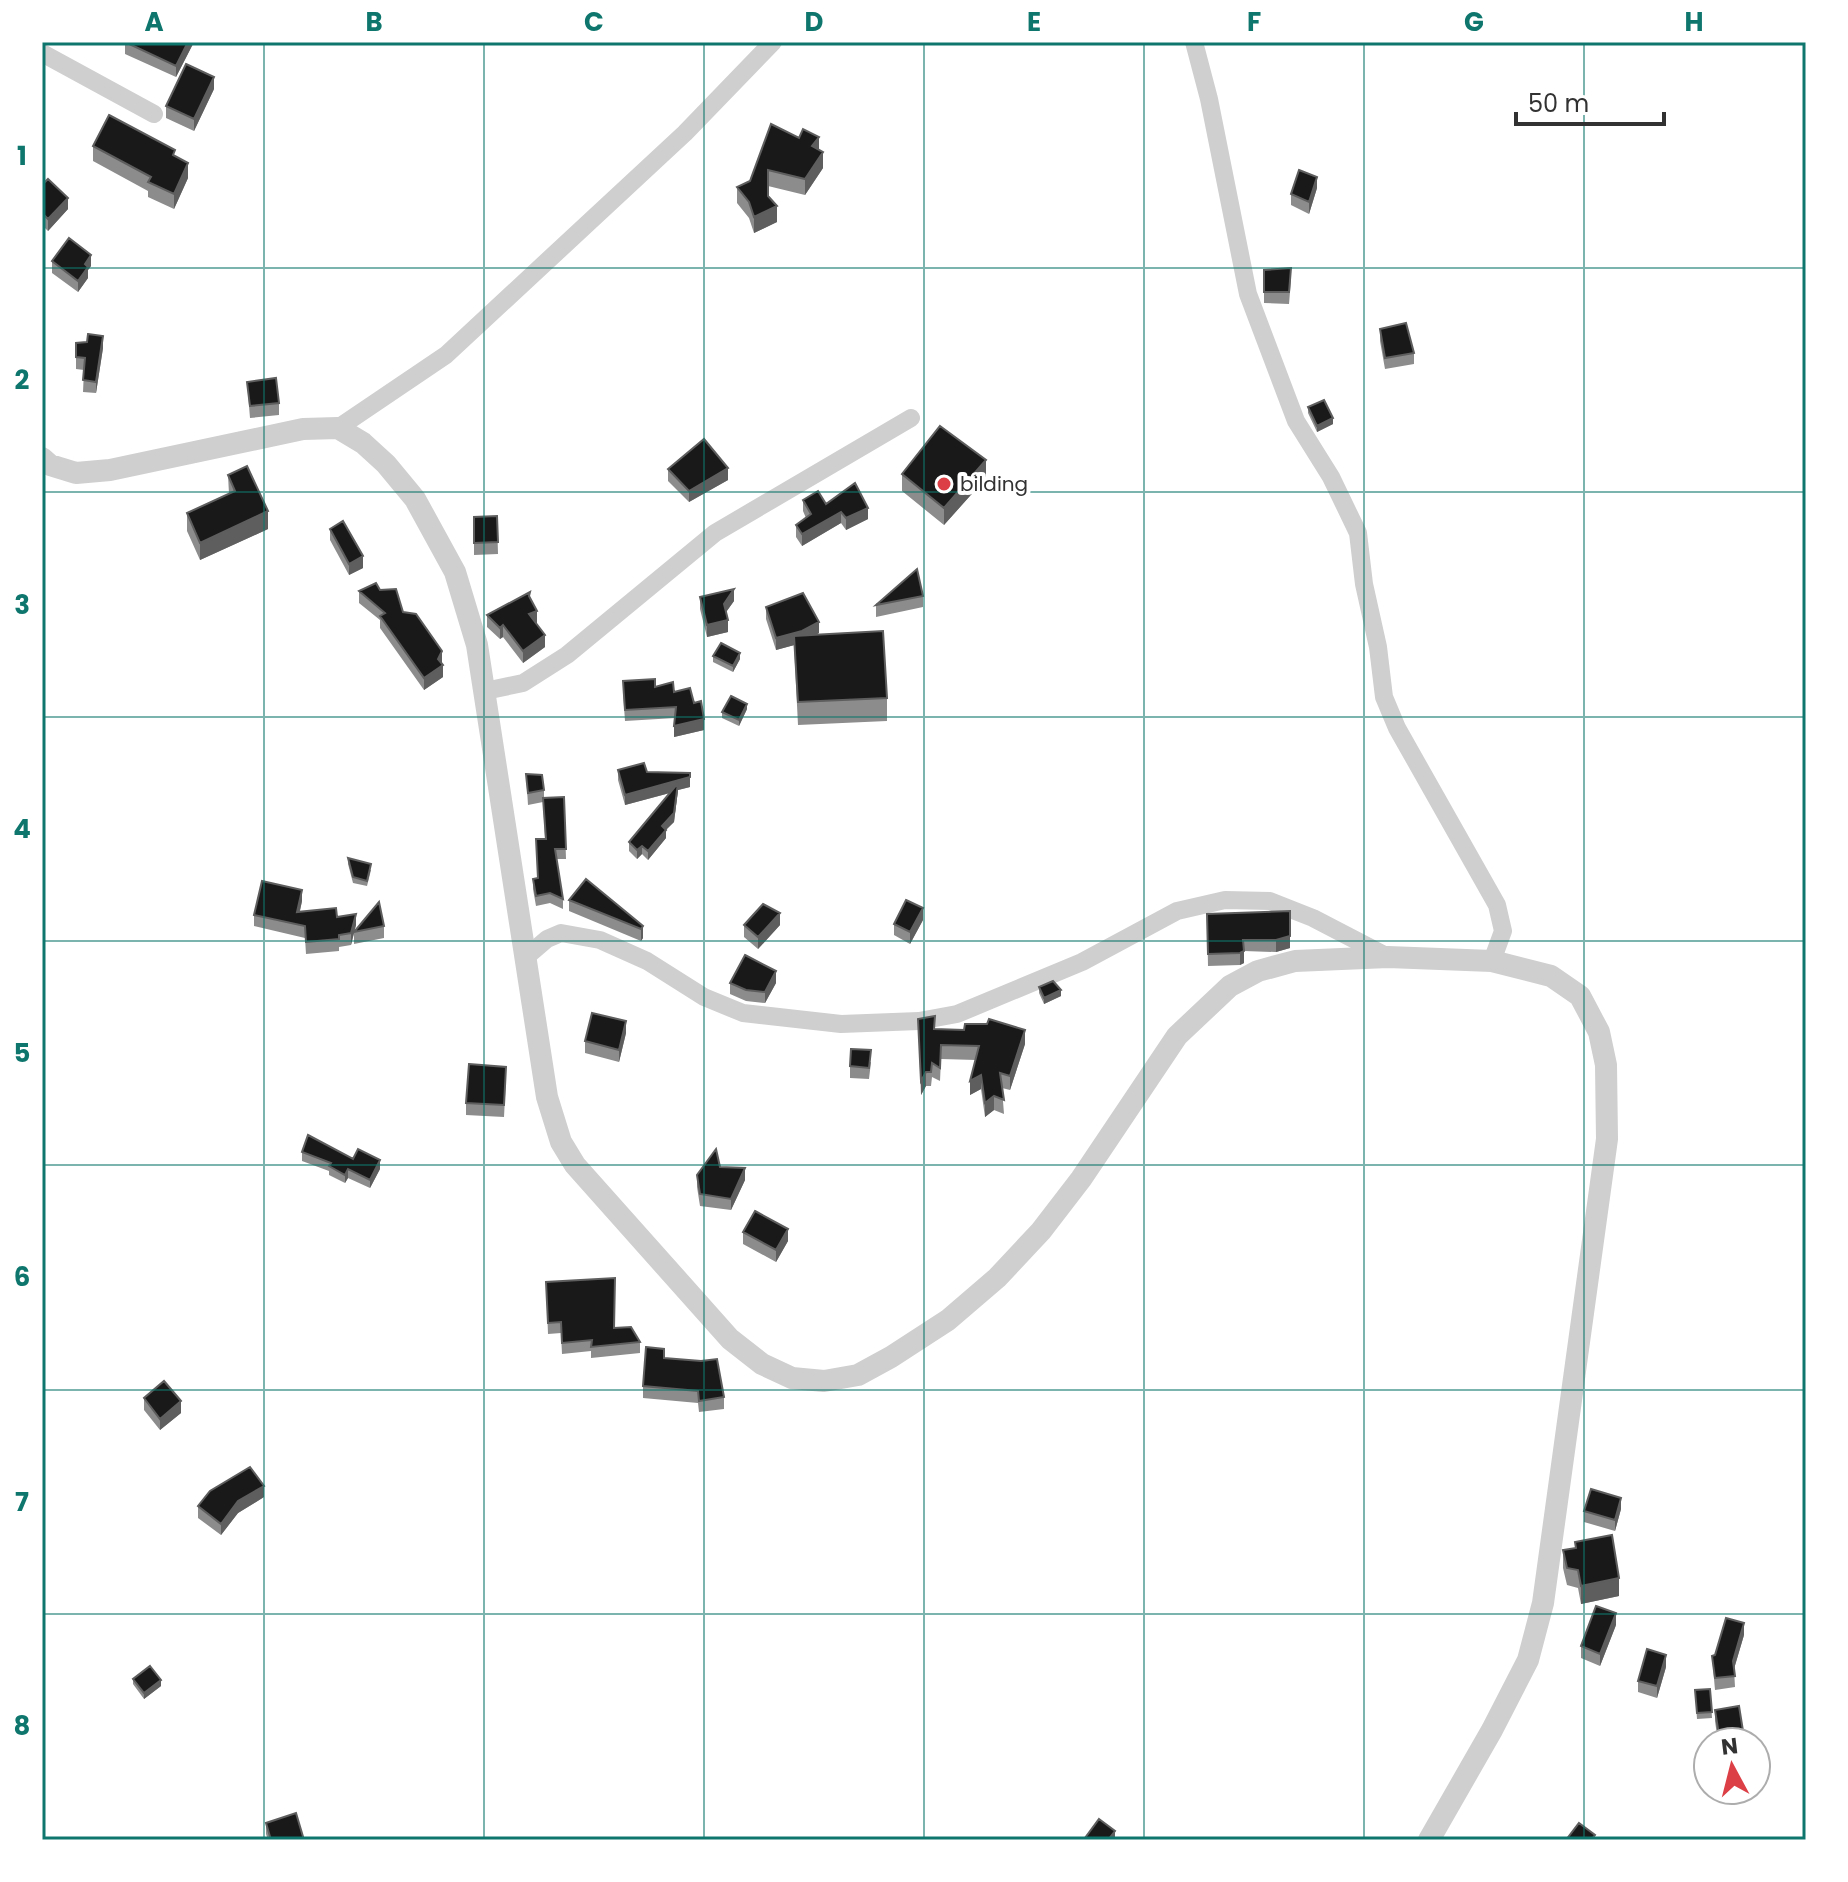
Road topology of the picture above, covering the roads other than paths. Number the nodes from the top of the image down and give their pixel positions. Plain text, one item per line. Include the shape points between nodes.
1 (773, 42) edge
2 (1194, 42) edge
3 (42, 53) edge
4 (154, 114) dead end
5 (911, 418) dead end
6 (338, 428) junction
7 (42, 458) edge
8 (485, 691) junction
9 (526, 957) junction
10 (1388, 957) junction
11 (1492, 961) junction
12 (1429, 1840) edge

1 - 6 street via 685,133 446,355
2 - 11 street via 1248,294 1296,421 1358,533 1384,697 1497,905 1503,931
3 - 4 street
5 - 8 street via 715,533 567,655 523,683
6 - 7 street via 303,429 110,470 76,473
6 - 8 street via 386,464 438,539 467,607
8 - 9 street
9 - 10 street via 561,933 600,940 743,1013 841,1024 957,1014 1082,962 1177,911 1225,900 1270,901
9 - 10 street via 547,1097 561,1142 575,1165 730,1339 762,1364 792,1378 824,1381 858,1375 891,1357 948,1320 997,1278 1081,1179 1177,1036 1230,986 1295,961
10 - 11 street
11 - 12 street via 1551,976 1580,996 1599,1032 1606,1065 1607,1139 1543,1603 1528,1660

